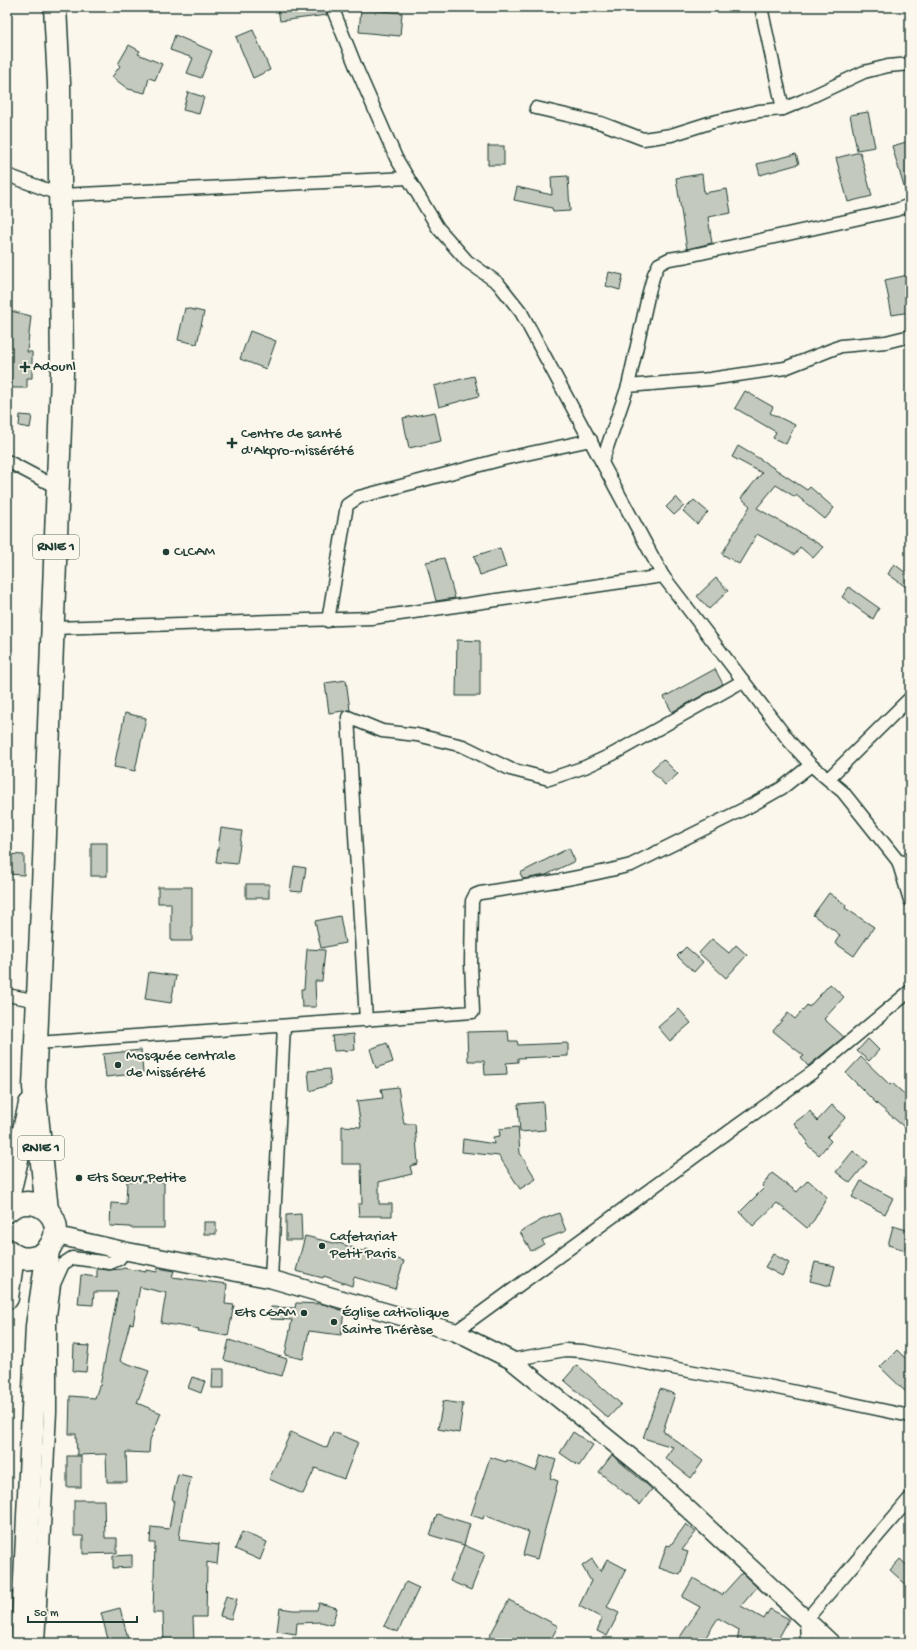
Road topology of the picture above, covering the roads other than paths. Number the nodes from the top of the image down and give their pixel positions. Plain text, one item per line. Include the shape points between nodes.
1 (55, 7) edge
2 (332, 7) edge
3 (761, 7) edge
4 (910, 64) edge
5 (536, 108) dead end
6 (783, 109) junction
7 (7, 175) edge
8 (408, 178) junction
9 (61, 195) junction
10 (910, 205) edge
11 (910, 336) edge
12 (628, 386) junction
13 (591, 440) junction
14 (7, 461) edge
15 (602, 462) junction
16 (58, 488) junction
17 (663, 576) junction
18 (328, 621) junction
19 (53, 628) junction
20 (743, 681) junction
21 (910, 698) edge
22 (811, 764) junction
23 (828, 779) junction
24 (898, 861) junction
25 (910, 863) edge
26 (910, 900) edge
27 (910, 992) edge
28 (7, 995) edge
29 (38, 1001) junction
30 (366, 1020) junction
31 (284, 1026) junction
32 (36, 1043) junction
33 (34, 1087) junction
34 (7, 1202) edge
35 (47, 1210) junction
36 (7, 1211) edge
37 (51, 1243) junction
38 (125, 1251) junction
39 (10, 1253) edge
40 (271, 1279) junction
41 (7, 1298) edge
42 (455, 1332) junction
43 (511, 1360) junction
44 (910, 1416) edge
45 (910, 1498) edge
46 (806, 1620) junction
47 (22, 1643) edge
48 (38, 1643) edge
49 (807, 1643) edge
50 (831, 1643) edge

1 - 9 highway, RNIE 1
2 - 8 street via 396,158
3 - 6 street
4 - 6 street via 864,72
5 - 6 street via 601,123 643,139 671,135 759,111
7 - 9 street
8 - 9 street
8 - 13 street via 438,228 467,261 498,283 521,312
9 - 16 highway, RNIE 1 via 62,373
10 - 12 street via 669,259 659,264 649,292
11 - 12 street via 886,342 841,346 785,368 710,380
12 - 15 street
13 - 15 street
13 - 18 street via 503,459 359,497 347,505
14 - 16 street
15 - 17 street
16 - 19 highway, RNIE 1
17 - 18 street via 372,618
17 - 20 street
18 - 19 street
19 - 29 highway, RNIE 1
20 - 22 street via 790,742
20 - 30 street via 613,754 549,780 510,769 463,746 417,735 382,731 348,717
21 - 23 street
22 - 23 street
22 - 30 street via 782,788 750,806 631,865 475,895 472,901 473,1012
23 - 24 street via 843,792
24 - 25 street
24 - 26 street
27 - 42 street via 812,1072
28 - 29 street
29 - 32 highway, RNIE 1
30 - 31 street
31 - 32 street
31 - 40 street
32 - 33 highway, RNIE 1
33 - 34 highway, RNIE 1
33 - 35 highway, RNIE 1
35 - 36 highway via 37,1204 25,1202 14,1205
35 - 37 highway, RNIE 1 via 56,1229
37 - 38 main road
37 - 39 highway via 37,1258 25,1259
37 - 47 highway, RNIE 1 via 37,1326
38 - 40 main road
38 - 48 street via 110,1263 72,1258 63,1264 54,1284 50,1316 50,1412
39 - 41 highway
40 - 42 main road
42 - 43 main road
43 - 44 street via 565,1350 584,1351
43 - 46 main road via 643,1467
45 - 46 street
46 - 49 street
46 - 50 main road

